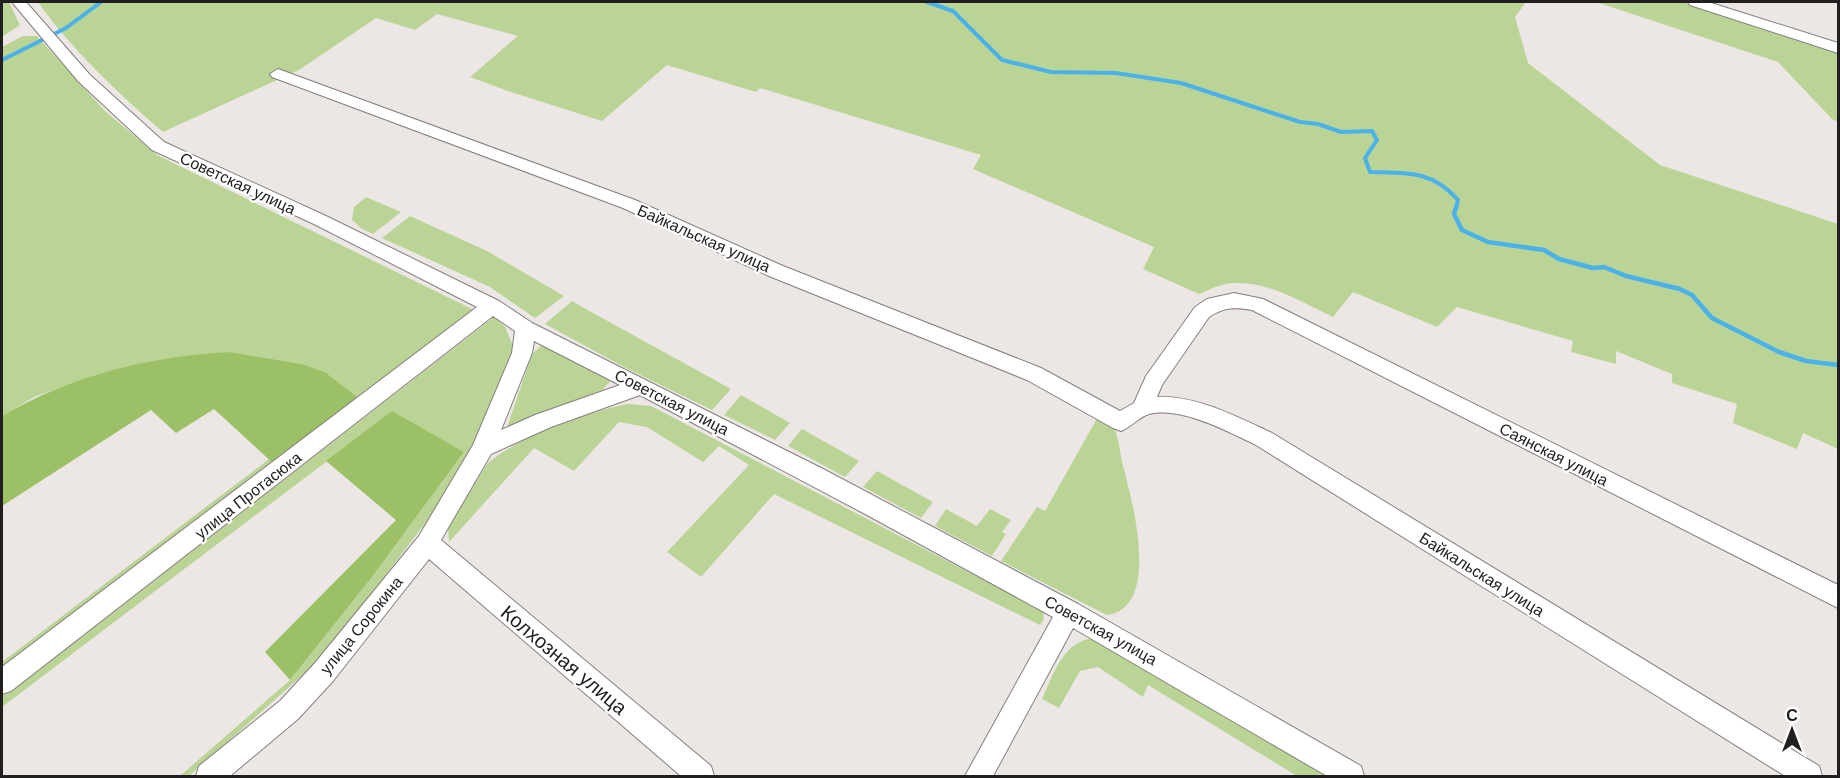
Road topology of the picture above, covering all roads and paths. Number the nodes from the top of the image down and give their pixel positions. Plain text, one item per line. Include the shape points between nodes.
1 (19, 2) edge
2 (1695, 2) edge
3 (1839, 48) edge
4 (278, 74) dead end
5 (492, 306) junction
6 (525, 328) junction
7 (642, 386) junction
8 (1142, 408) junction
9 (483, 448) junction
10 (427, 543) junction
11 (1839, 597) edge
12 (1069, 612) junction
13 (2, 682) edge
14 (210, 777) edge
15 (701, 777) edge
16 (978, 777) edge
17 (1350, 777) edge
18 (1809, 777) edge

1 - 5 street, Советская улица via 84,78 158,146 320,220
2 - 3 street
4 - 8 street, Байкальская улица via 629,204 776,271 1034,374 1121,422
5 - 6 street, Советская улица
5 - 13 street, улица Протасюка
6 - 7 street, Советская улица
6 - 9 street, улица Сорокина via 516,372
7 - 9 street
7 - 12 street, Советская улица
8 - 11 street, Саянская улица via 1153,382 1202,312 1214,304 1234,300 1256,304
8 - 18 street, Байкальская улица via 1182,408 1221,419 1264,440
9 - 10 street, улица Сорокина
10 - 14 street, улица Сорокина via 289,710
10 - 15 street, Колхозная улица
12 - 16 street
12 - 17 street, Советская улица via 1263,722

